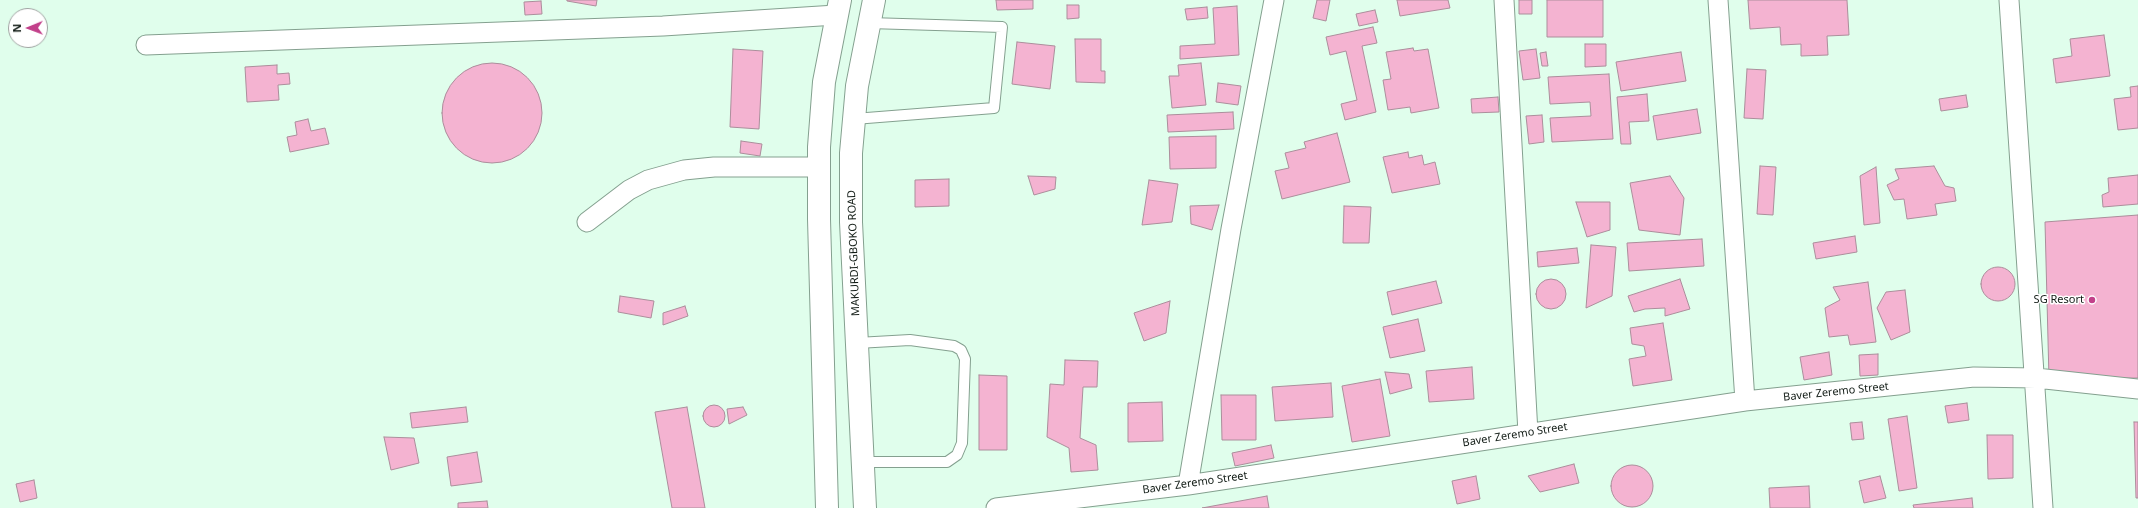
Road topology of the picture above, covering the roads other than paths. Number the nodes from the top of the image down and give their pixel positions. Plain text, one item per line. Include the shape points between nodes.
1 (874, 0) edge
2 (1274, 0) edge
3 (1504, 0) edge
4 (1718, 0) edge
5 (2009, 0) edge
6 (838, 8) edge
7 (869, 23) junction
8 (146, 45) dead end
9 (854, 119) junction
10 (851, 153) junction
11 (819, 157) junction
12 (587, 222) dead end
13 (857, 343) junction
14 (2036, 378) junction
15 (2138, 389) edge
16 (1745, 401) junction
17 (1528, 433) junction
18 (863, 462) junction
19 (1188, 485) junction
20 (827, 508) edge
21 (865, 508) edge
22 (996, 508) edge
23 (2043, 508) edge

1 - 7 main road, MAKURDI-GBOKO ROAD
2 - 19 street via 1230,236
3 - 17 street
4 - 16 street
5 - 14 street
6 - 8 street via 663,26
6 - 11 main road via 824,82
7 - 9 main road, MAKURDI-GBOKO ROAD via 857,86
7 - 9 lane via 1002,27 994,108
9 - 10 main road, MAKURDI-GBOKO ROAD
10 - 11 main road
10 - 13 main road, MAKURDI-GBOKO ROAD via 851,222
11 - 12 street via 684,170 648,180 629,190
11 - 20 main road
13 - 18 main road, MAKURDI-GBOKO ROAD
13 - 18 lane via 910,340 954,346 961,350 965,359 962,443 957,455 947,462
14 - 15 street, Baver Zeremo Street
14 - 16 street, Baver Zeremo Street via 1974,377
14 - 23 street
16 - 17 street, Baver Zeremo Street
17 - 19 street, Baver Zeremo Street
18 - 21 main road, MAKURDI-GBOKO ROAD
19 - 22 street, Baver Zeremo Street

